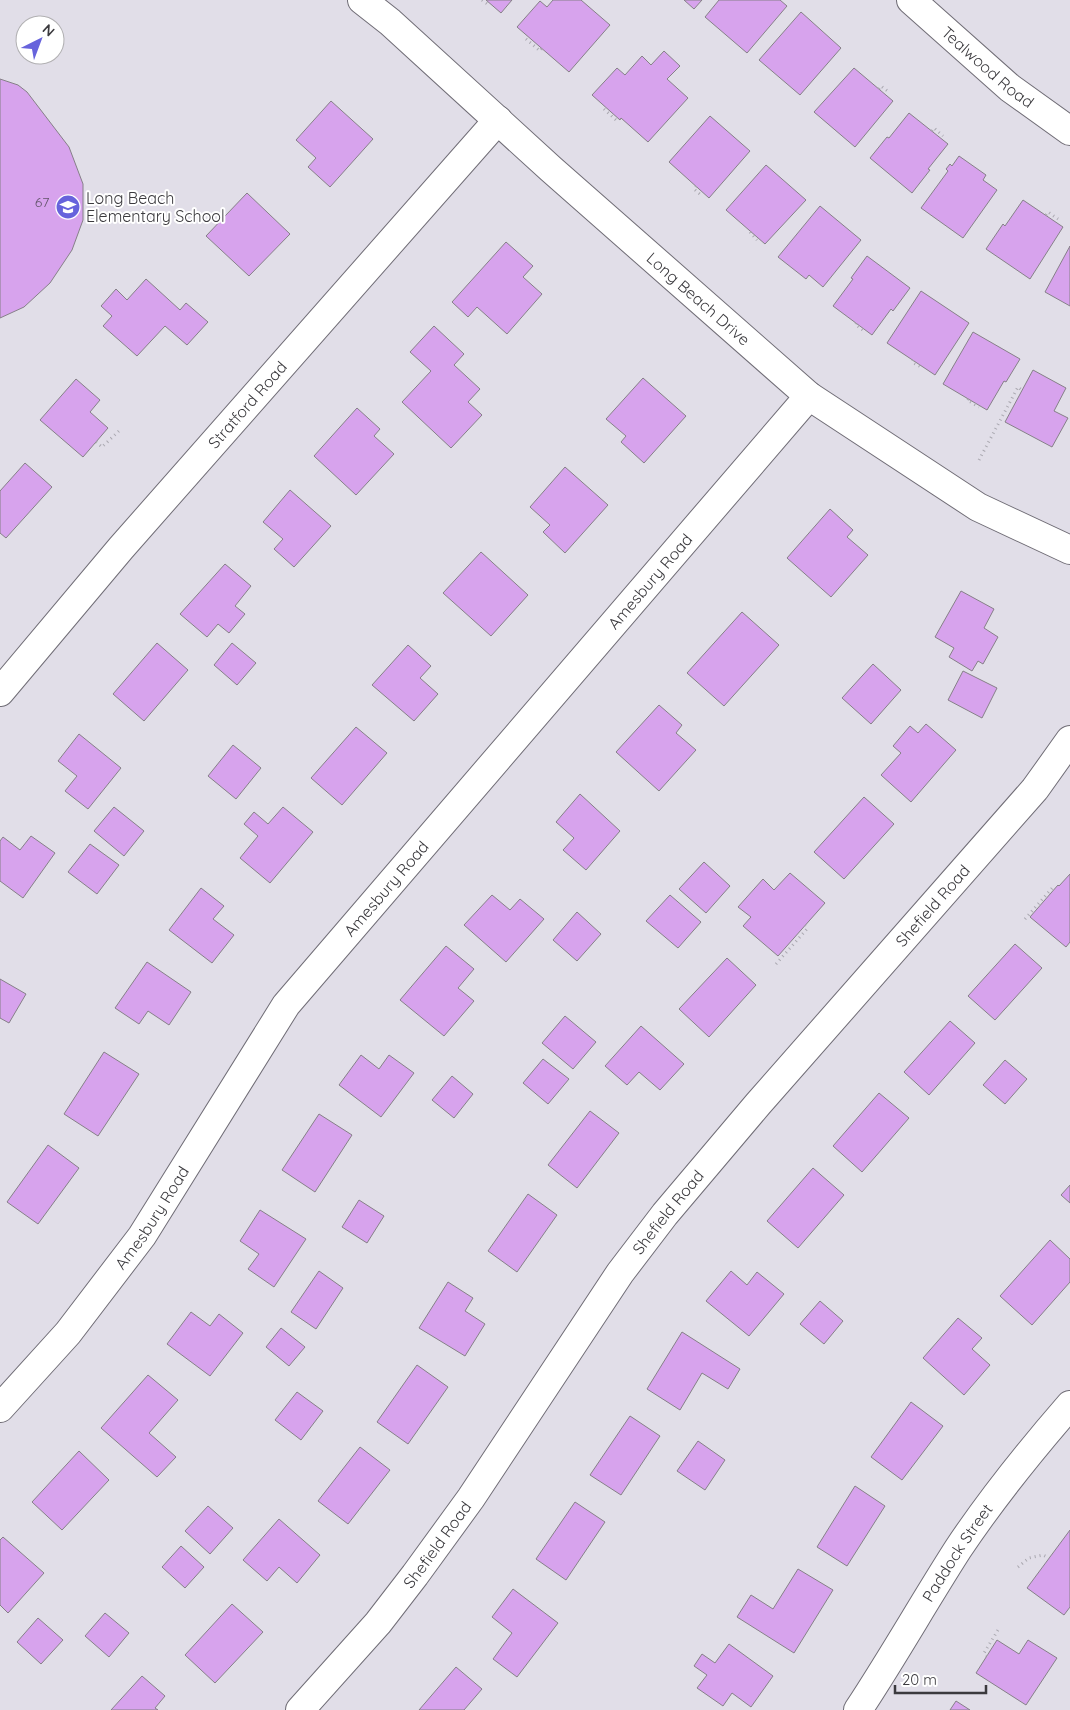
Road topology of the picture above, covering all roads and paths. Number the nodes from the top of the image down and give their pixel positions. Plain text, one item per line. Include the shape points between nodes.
1 (362, 0) edge
2 (482, 0) edge
3 (911, 0) edge
4 (490, 6) dead end
5 (526, 39) dead end
6 (542, 48) dead end
7 (879, 89) dead end
8 (889, 92) dead end
9 (604, 110) dead end
10 (618, 118) dead end
11 (498, 120) junction
12 (932, 131) dead end
13 (1070, 131) edge
14 (943, 136) dead end
15 (696, 186) dead end
16 (701, 195) dead end
17 (1046, 215) dead end
18 (1058, 219) dead end
19 (750, 232) dead end
20 (757, 240) dead end
21 (856, 322) dead end
22 (864, 331) dead end
23 (913, 360) dead end
24 (921, 367) dead end
25 (1022, 390) dead end
26 (809, 396) junction
27 (968, 399) dead end
28 (979, 407) dead end
29 (121, 429) dead end
30 (96, 442) dead end
31 (979, 460) dead end
32 (1070, 550) edge
33 (0, 692) edge
34 (1070, 740) edge
35 (1055, 888) dead end
36 (1025, 919) dead end
37 (805, 926) dead end
38 (776, 964) dead end
39 (1070, 1405) edge
40 (0, 1408) edge
41 (1049, 1558) dead end
42 (1018, 1567) dead end
43 (998, 1630) dead end
44 (987, 1656) dead end
45 (300, 1710) edge
46 (858, 1710) edge

1 - 11 street, Long Beach Drive
2 - 4 path
3 - 13 street, Tealwood Road via 1010,88
5 - 6 path via 540,51
7 - 8 path via 881,86
9 - 10 path via 616,120
11 - 26 street, Long Beach Drive
11 - 33 street, Stratford Road via 127,541
12 - 14 path via 934,128
15 - 16 path via 694,189
17 - 18 path via 1048,212
19 - 20 path
21 - 22 path
23 - 24 path
25 - 31 path via 1018,387
26 - 32 street, Long Beach Drive via 978,507
26 - 40 street, Amesbury Road via 286,1005 142,1236 68,1333
27 - 28 path
29 - 30 path via 102,447
34 - 45 street, Shefield Road via 1035,789 665,1214 620,1272 477,1490 378,1623
35 - 36 path
37 - 38 path via 807,929
39 - 46 street, Paddock Street via 1028,1453 986,1509
41 - 42 path via 1043,1555 1029,1558
43 - 44 path via 984,1653

